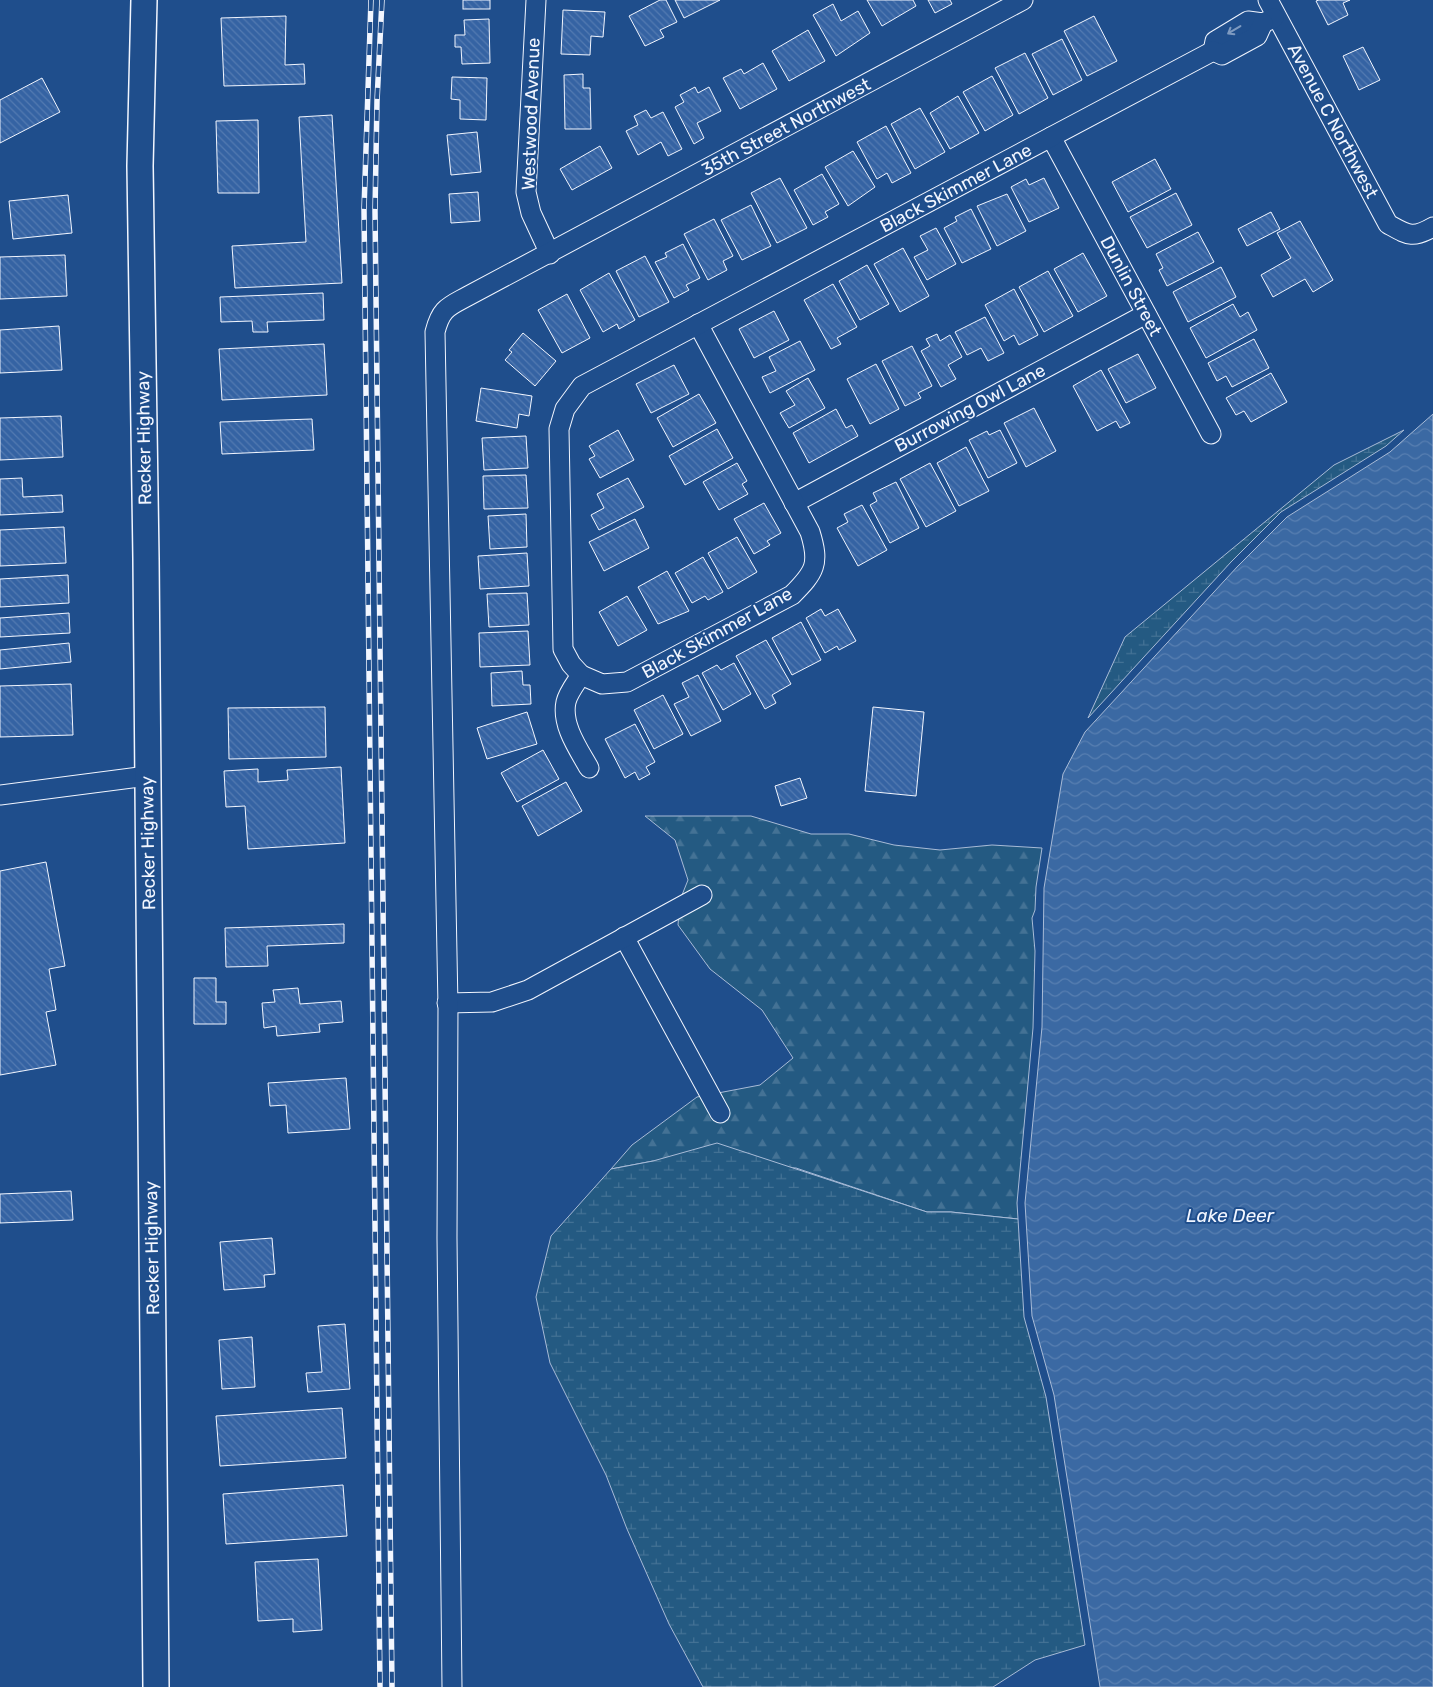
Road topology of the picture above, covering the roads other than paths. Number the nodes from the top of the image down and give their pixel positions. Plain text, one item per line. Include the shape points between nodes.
1 (144, 0) edge
2 (536, 0) edge
3 (1023, 0) edge
4 (1269, 13) edge
5 (1051, 137) junction
6 (1433, 227) edge
7 (550, 254) junction
8 (1146, 314) junction
9 (698, 324) junction
10 (1211, 434) dead end
11 (794, 503) junction
12 (580, 675) junction
13 (589, 768) dead end
14 (147, 776) junction
15 (0, 795) edge
16 (702, 895) dead end
17 (624, 937) junction
18 (448, 1003) junction
19 (720, 1114) dead end
20 (156, 1687) edge
21 (452, 1687) edge

1 - 14 main road, Recker Highway via 140,166
2 - 7 street, Westwood Avenue via 526,192 531,213
3 - 7 street, 35th Street Northwest
4 - 5 street, Black Skimmer Lane via 1257,36 1222,55 1213,51
4 - 6 street, Avenue C Northwest via 1388,224 1406,234 1419,235
5 - 8 street, Dunlin Street
5 - 9 street, Black Skimmer Lane
7 - 18 street, 35th Street Northwest via 448,308 439,316 435,332
8 - 10 street, Dunlin Street
8 - 11 street, Burrowing Owl Lane
9 - 11 street, Black Skimmer Lane
9 - 12 street, Black Skimmer Lane via 582,386 565,409 560,429 563,649
11 - 12 street, Black Skimmer Lane via 810,532 816,553 810,576 792,595 627,682 602,684
12 - 13 street via 566,702 566,716 571,735
14 - 15 street
14 - 20 main road, Recker Highway
16 - 17 street
17 - 18 street via 528,990 492,1002
17 - 19 street
18 - 21 street, 35th Street Northwest

